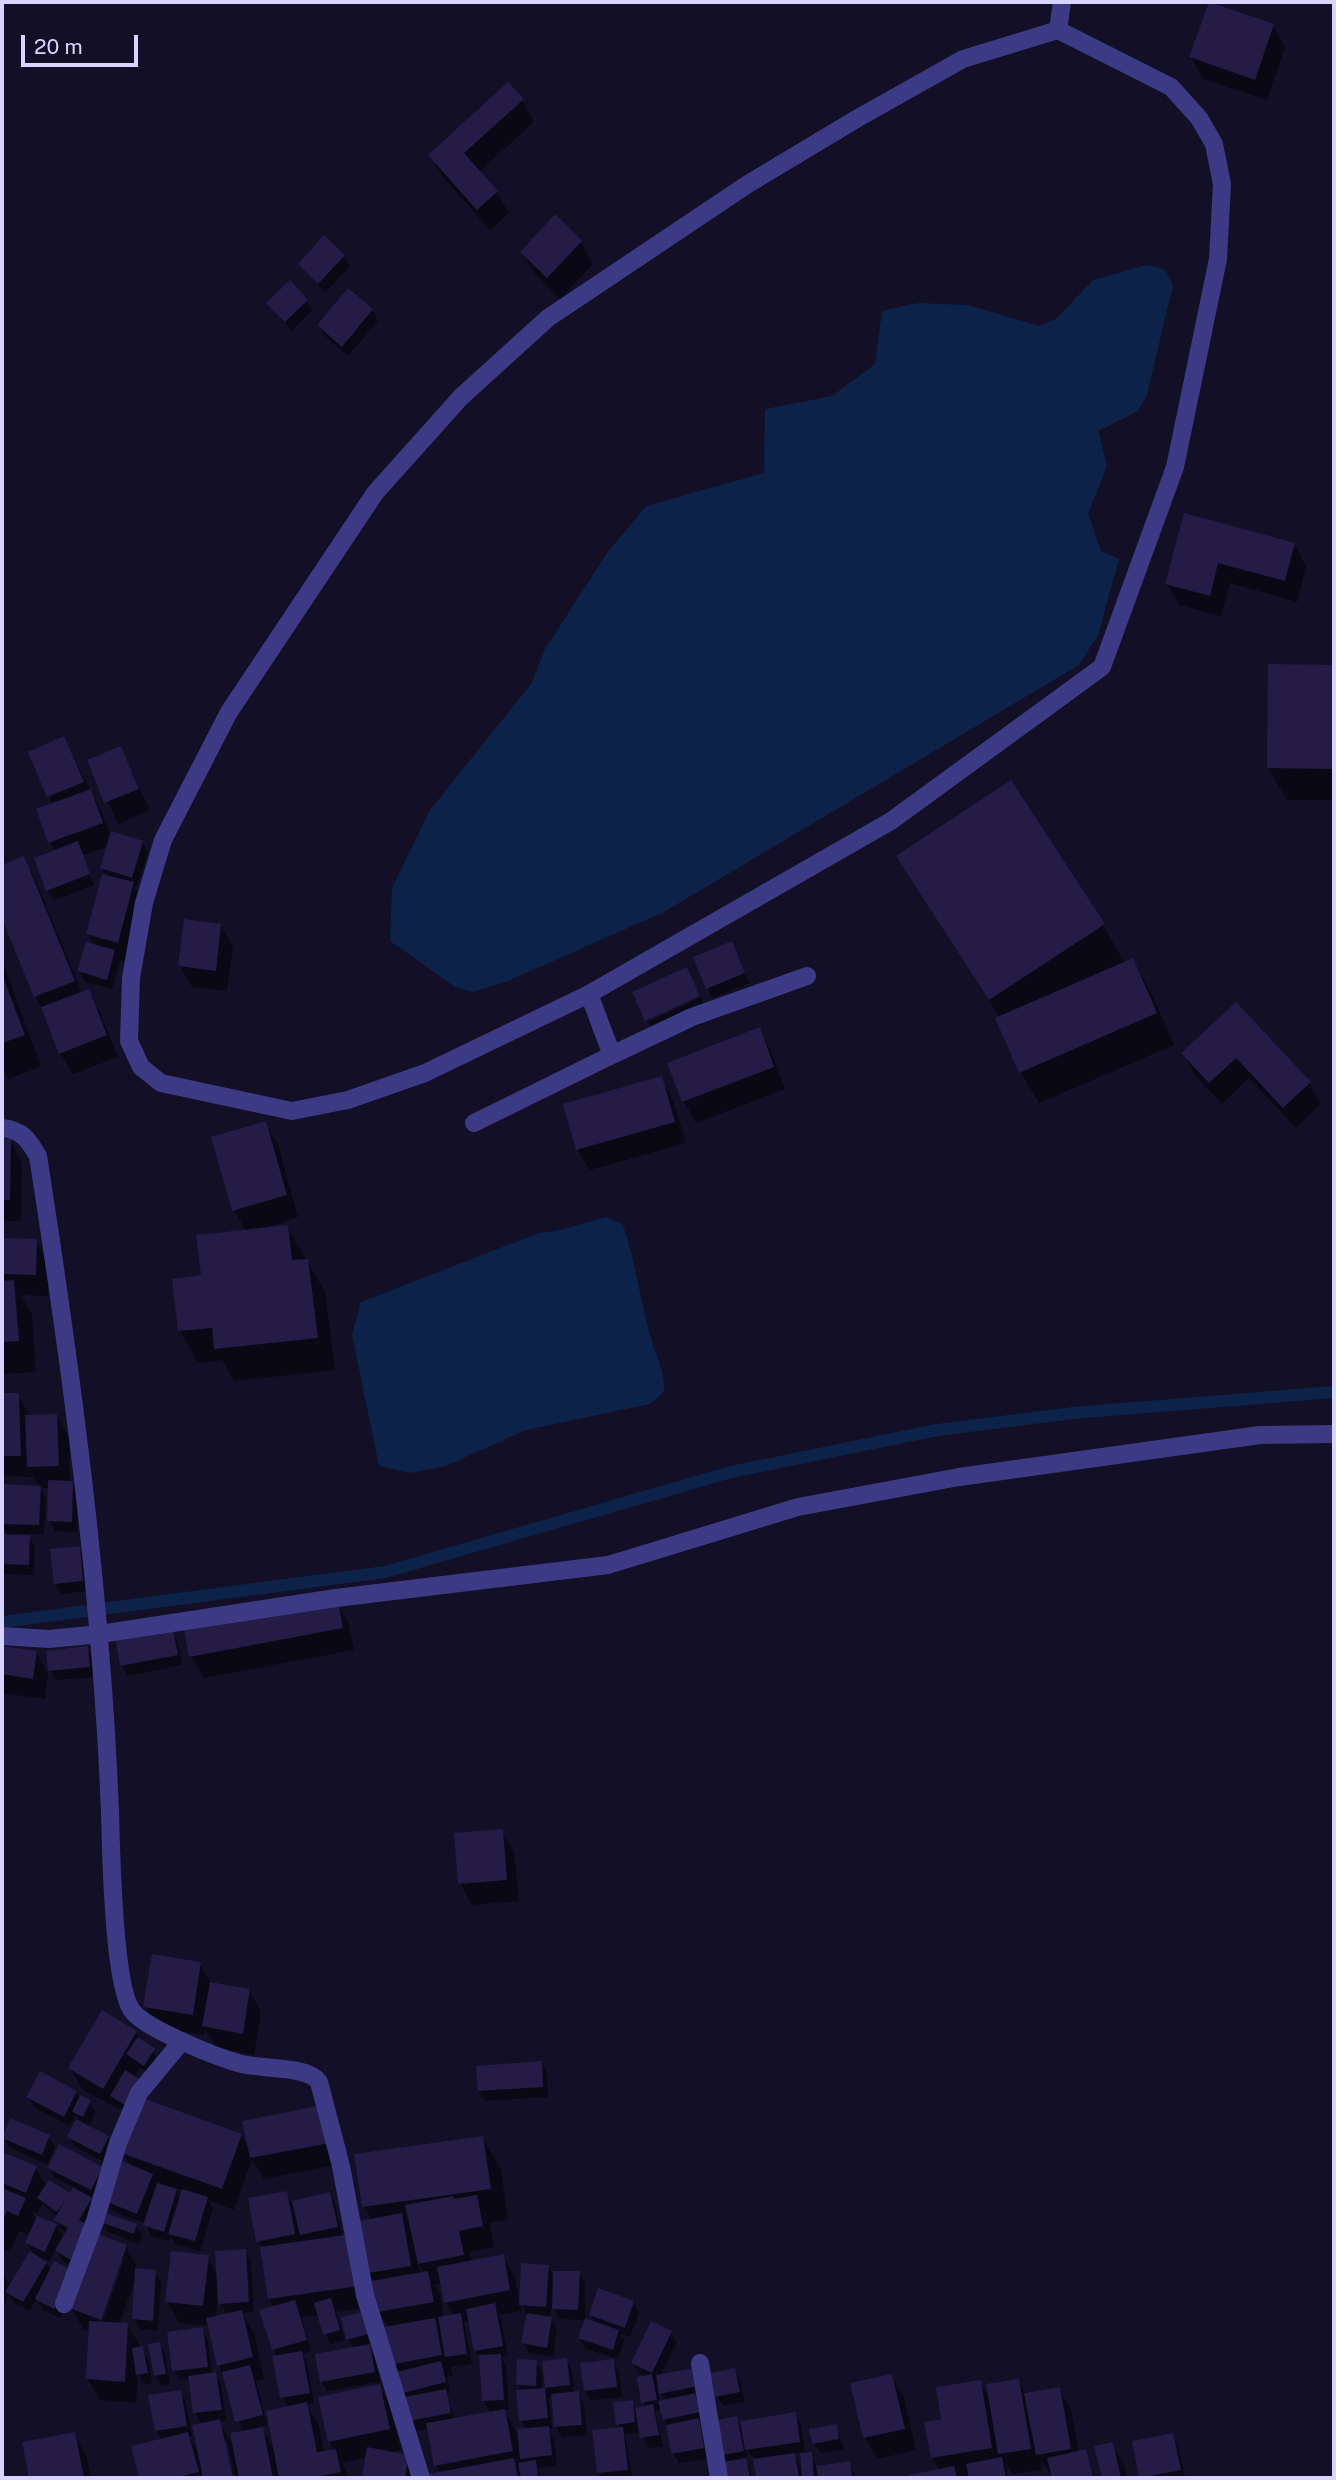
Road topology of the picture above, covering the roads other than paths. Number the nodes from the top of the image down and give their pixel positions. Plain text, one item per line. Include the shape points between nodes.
1 (1062, 2) edge
2 (1058, 30) junction
3 (807, 976) dead end
4 (589, 994) junction
5 (612, 1055) junction
6 (474, 1123) dead end
7 (2, 1128) edge
8 (1334, 1434) edge
9 (99, 1629) junction
10 (2, 1636) edge
11 (181, 2041) junction
12 (65, 2304) dead end
13 (700, 2362) dead end
14 (421, 2478) edge
15 (719, 2478) edge

1 - 2 street
2 - 4 street via 1171,87 1199,118 1214,144 1222,184 1219,259 1175,467 1102,667 891,821
2 - 4 street via 963,59 748,184 548,318 461,397 367,505 229,712 163,840 144,903 133,965 129,1041 141,1067 161,1083 292,1111 348,1100 425,1073
3 - 5 street via 692,1017
4 - 5 street
5 - 6 street
7 - 9 street via 16,1130 29,1140 37,1156 71,1365
8 - 9 street via 1260,1435 959,1477 798,1507 608,1564
9 - 10 street via 48,1640
9 - 11 street via 115,1926 124,1988 132,2011
11 - 12 street via 139,2093
11 - 14 street via 240,2064 310,2074 319,2082 341,2166 365,2295
13 - 15 street

